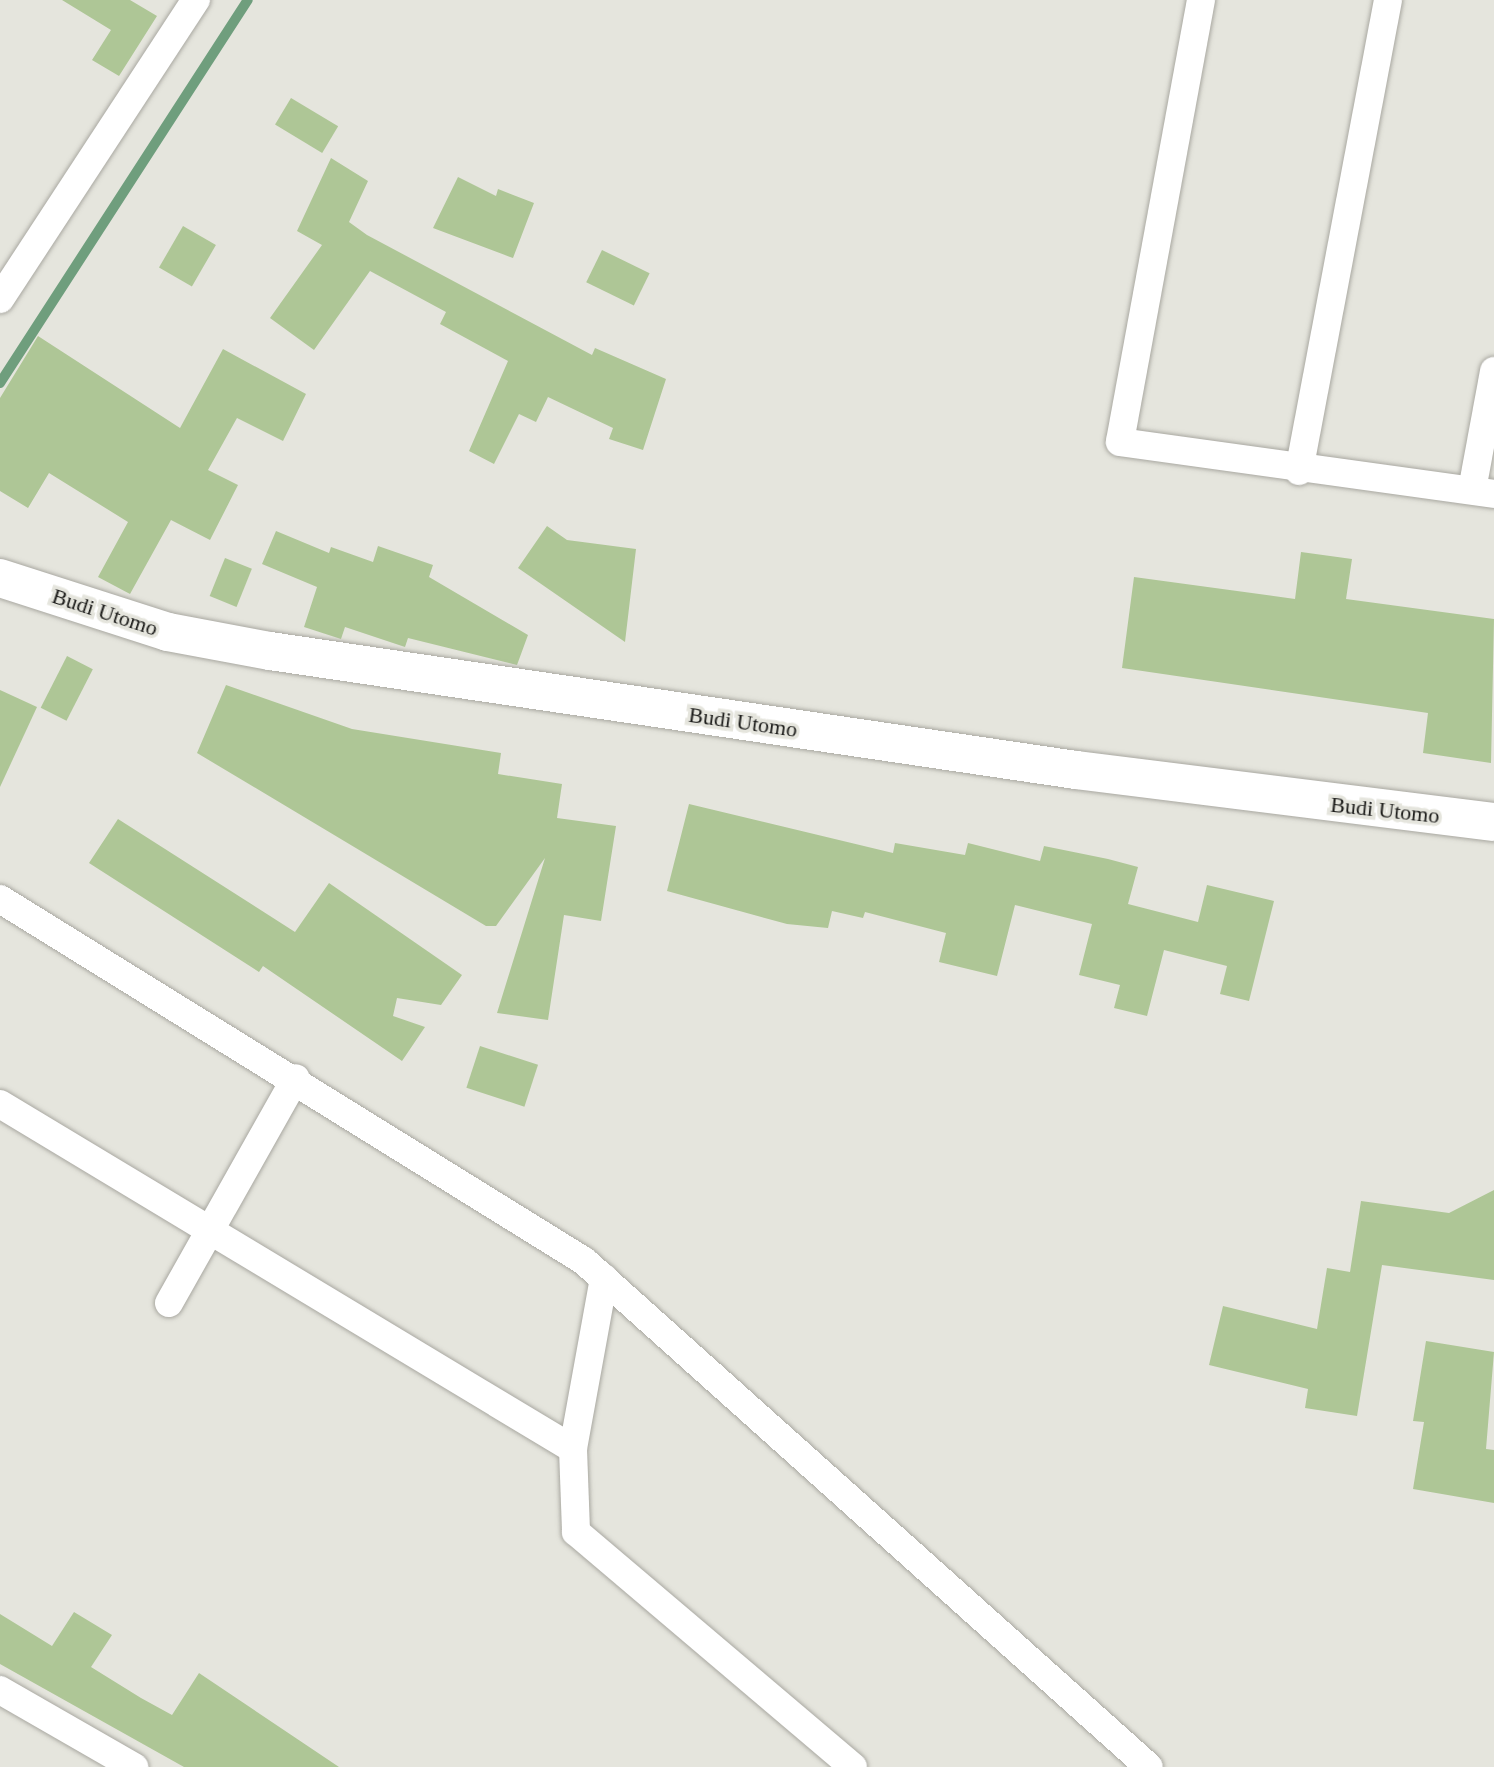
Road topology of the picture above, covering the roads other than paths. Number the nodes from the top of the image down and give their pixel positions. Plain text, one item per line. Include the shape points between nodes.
1 (1201, 0) edge
2 (1388, 0) edge
3 (184, 4) edge
4 (0, 299) edge
5 (1494, 371) edge
6 (1299, 471) junction
7 (1483, 492) edge
8 (0, 578) edge
9 (1494, 822) edge
10 (0, 899) edge
11 (296, 1078) junction
12 (0, 1104) edge
13 (210, 1231) junction
14 (604, 1278) junction
15 (169, 1303) dead end
16 (573, 1449) junction
17 (0, 1690) edge
18 (134, 1767) edge
19 (853, 1767) edge
20 (1149, 1767) edge

1 - 6 street via 1120,442
2 - 6 street
3 - 4 street
5 - 7 street
6 - 7 street
8 - 9 street, Budi Utomo via 168,632 270,651 1091,772
10 - 11 street
11 - 13 street
11 - 14 street
12 - 13 street
13 - 15 street
13 - 16 street
14 - 16 street
14 - 20 street
16 - 19 street via 576,1532
17 - 18 street

